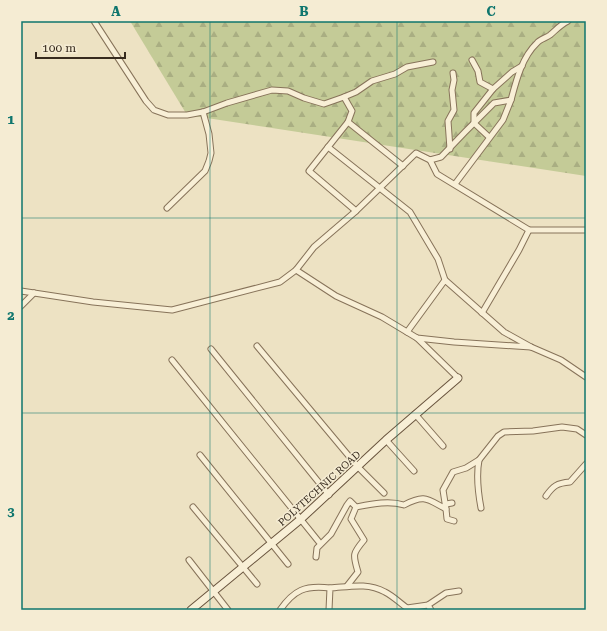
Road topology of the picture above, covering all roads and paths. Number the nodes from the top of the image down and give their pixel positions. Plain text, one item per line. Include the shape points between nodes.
1 (94, 21) edge
2 (568, 21) edge
3 (560, 23) edge
4 (472, 60) dead end
5 (433, 62) dead end
6 (522, 66) junction
7 (453, 73) dead end
8 (493, 89) junction
9 (344, 97) junction
10 (511, 100) junction
11 (203, 112) junction
12 (348, 122) junction
13 (474, 123) junction
14 (489, 137) junction
15 (328, 147) junction
16 (450, 149) junction
17 (430, 160) junction
18 (403, 166) junction
19 (454, 184) junction
20 (380, 188) junction
21 (168, 208) dead end
22 (356, 211) junction
23 (529, 230) junction
24 (586, 230) edge
25 (296, 270) junction
26 (445, 280) junction
27 (21, 291) edge
28 (34, 293) junction
29 (21, 306) edge
30 (482, 313) junction
31 (407, 332) junction
32 (417, 338) junction
33 (257, 346) dead end
34 (531, 347) junction
35 (211, 349) dead end
36 (172, 360) dead end
37 (586, 377) edge
38 (458, 378) joint
39 (416, 414) junction
40 (586, 435) edge
41 (386, 440) junction
42 (443, 446) dead end
43 (200, 455) dead end
44 (479, 460) junction
45 (586, 464) edge
46 (358, 467) junction
47 (414, 471) dead end
48 (384, 493) dead end
49 (328, 495) junction
50 (546, 496) dead end
51 (452, 503) dead end
52 (193, 507) dead end
53 (356, 507) junction
54 (446, 507) junction
55 (481, 508) dead end
56 (301, 519) junction
57 (454, 521) dead end
58 (320, 542) dead end
59 (271, 544) junction
60 (316, 557) dead end
61 (189, 560) dead end
62 (288, 564) dead end
63 (242, 566) junction
64 (257, 584) dead end
65 (347, 586) junction
66 (330, 588) junction
67 (214, 591) junction
68 (459, 591) dead end
69 (428, 604) junction
70 (407, 609) edge
71 (191, 610) edge
72 (228, 610) edge
73 (280, 610) edge
74 (328, 610) edge
75 (431, 610) edge

1 - 11 street via 137,89 154,110 168,115
2 - 3 street
3 - 6 street via 537,43
4 - 8 street via 480,82
5 - 9 street via 407,66
6 - 8 street
6 - 10 street
7 - 16 street via 454,110 448,121
8 - 13 street via 474,113
9 - 11 street via 324,104 288,91 272,90
9 - 12 street via 352,111
10 - 13 street via 494,103
10 - 14 street via 503,120
11 - 21 street via 209,134 209,161 205,171
12 - 15 street
12 - 18 street
13 - 14 street
13 - 16 street
14 - 19 street
15 - 20 street
15 - 22 street via 309,171
16 - 17 street via 442,157
17 - 18 street via 416,153
17 - 19 street via 437,174
18 - 20 street
19 - 23 street
20 - 22 street
20 - 26 street via 410,212 438,259
22 - 25 street via 314,247
23 - 24 street
23 - 30 street
25 - 28 street via 280,282 172,310
25 - 31 street via 336,296 382,317
26 - 30 street
26 - 31 street
27 - 28 street
28 - 29 street
30 - 34 street via 504,332
31 - 32 street
32 - 34 street
32 - 38 street
33 - 46 street
34 - 37 street via 561,360
35 - 49 street
36 - 56 street
38 - 39 street, POLYTECHNIC ROAD
39 - 41 street, POLYTECHNIC ROAD
39 - 42 street
40 - 44 street via 562,427 504,432
41 - 46 street, POLYTECHNIC ROAD
41 - 47 street
43 - 59 street
44 - 54 street via 453,472 444,490
44 - 55 street via 476,472
45 - 50 street via 570,482 552,487
46 - 48 street
46 - 49 street, POLYTECHNIC ROAD
49 - 56 street, POLYTECHNIC ROAD
51 - 54 street
52 - 63 street
53 - 54 street via 373,504 404,505 415,499 425,498
53 - 60 street via 350,501 331,534 317,548
53 - 65 street via 351,519 364,540 354,556 358,572
54 - 57 street via 447,519
56 - 58 street
56 - 59 street, POLYTECHNIC ROAD
59 - 62 street
59 - 63 street, POLYTECHNIC ROAD
61 - 67 street
63 - 64 street
63 - 67 street, POLYTECHNIC ROAD
65 - 66 street
65 - 70 street via 373,587 386,592
66 - 73 street via 305,588 294,594
66 - 74 street
67 - 71 street, POLYTECHNIC ROAD
67 - 72 street
68 - 69 street via 446,593
69 - 70 street
69 - 75 street

